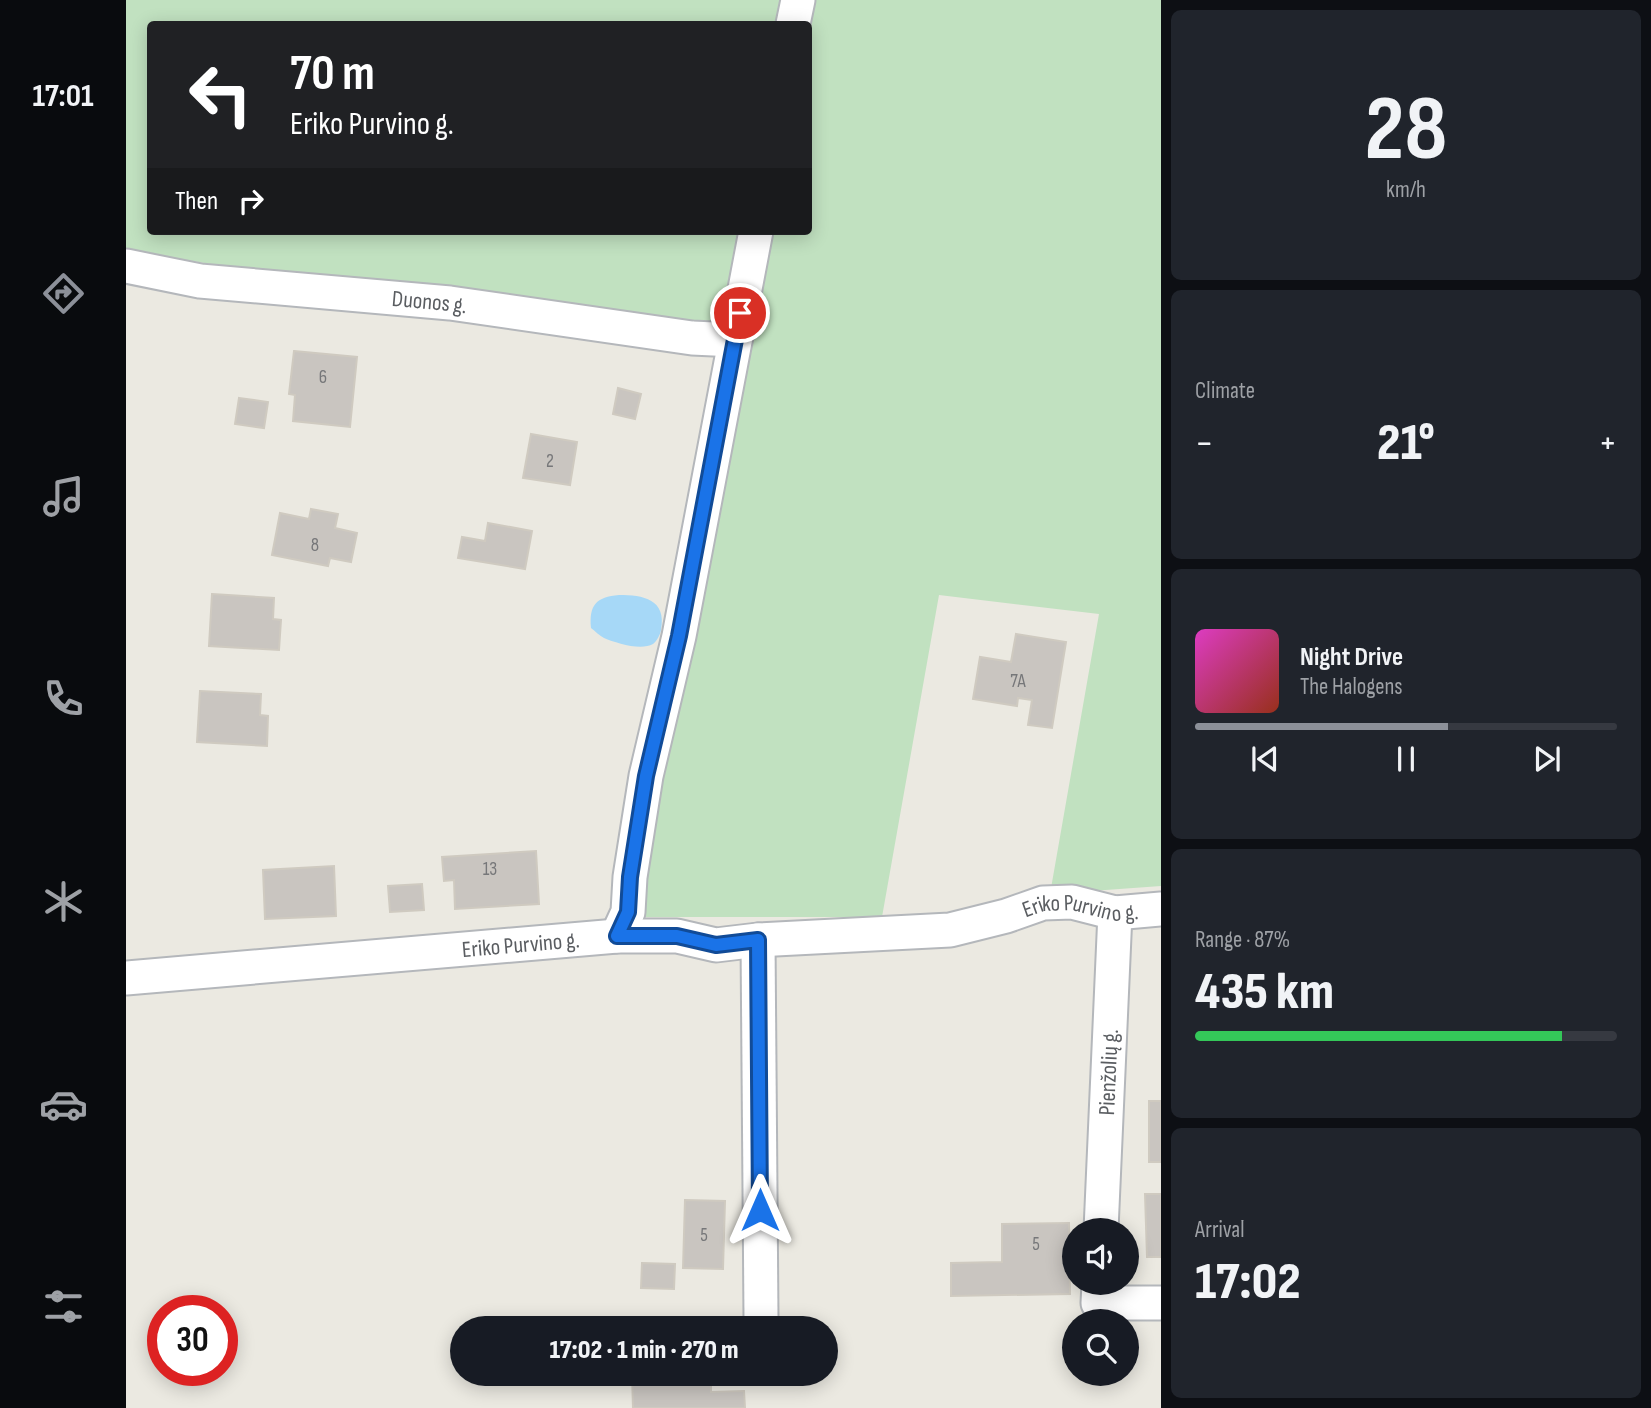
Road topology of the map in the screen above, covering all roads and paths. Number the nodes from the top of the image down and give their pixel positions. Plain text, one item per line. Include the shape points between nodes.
1 (798, 0) edge
2 (794, 21) edge
3 (755, 235) edge
4 (126, 266) edge
5 (735, 340) junction
6 (1161, 909) edge
7 (1115, 914) junction
8 (617, 936) junction
9 (758, 940) junction
10 (126, 978) edge
11 (1102, 1218) edge
12 (1098, 1295) edge
13 (1161, 1303) edge
14 (761, 1316) edge

1 - 2 street
3 - 5 street
4 - 5 street, Duonos g. via 200,281 450,303 692,338
5 - 8 street via 679,636 646,776 628,912
6 - 7 street, Eriko Purvino g.
7 - 9 street, Eriko Purvino g. via 1072,902 1043,903 950,930
7 - 11 street, Pienžolių g.
8 - 9 street, Eriko Purvino g. via 677,936 716,945
8 - 10 street, Eriko Purvino g.
9 - 14 street
12 - 13 street via 1098,1303

